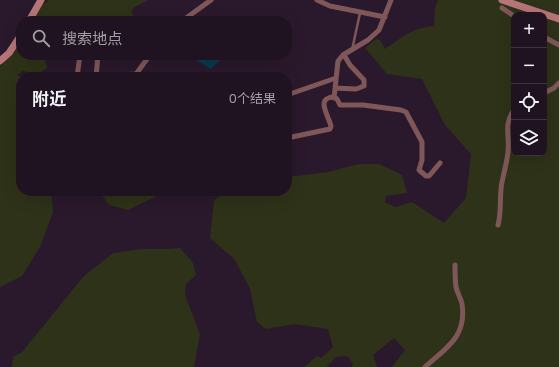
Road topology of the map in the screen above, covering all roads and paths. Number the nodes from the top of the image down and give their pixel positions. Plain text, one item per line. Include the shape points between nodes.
1 (42, 0) edge
2 (197, 0) edge
3 (211, 0) edge
4 (317, 0) edge
5 (390, 0) edge
6 (502, 0) edge
7 (201, 7) junction
8 (502, 8) dead end
9 (360, 13) junction
10 (511, 14) edge
11 (32, 16) edge
12 (189, 16) edge
13 (385, 17) junction
14 (559, 19) edge
15 (547, 39) edge
16 (16, 42) edge
17 (559, 45) edge
18 (352, 50) junction
19 (344, 55) junction
20 (80, 60) edge
21 (98, 60) edge
22 (147, 60) edge
23 (0, 61) edge
24 (78, 72) edge
25 (96, 72) edge
26 (140, 72) edge
27 (336, 78) junction
28 (559, 83) edge
29 (335, 88) junction
30 (547, 92) edge
31 (292, 93) edge
32 (334, 98) junction
33 (511, 114) edge
34 (292, 137) edge
35 (440, 163) dead end
36 (498, 225) dead end
37 (455, 265) dead end
38 (425, 367) edge

1 - 11 street
2 - 7 street
3 - 7 street
4 - 9 street
5 - 13 street
6 - 14 street
7 - 12 street
8 - 10 street
9 - 13 street
9 - 18 lane
13 - 18 street via 379,30
15 - 17 street
16 - 23 street
18 - 19 street
19 - 27 street via 338,61
19 - 29 street via 364,80 364,86 356,89
20 - 24 street
21 - 25 street
22 - 26 street
27 - 29 street
27 - 31 street
28 - 30 street
29 - 32 street
32 - 34 street via 327,98 324,104 330,129
32 - 35 street via 340,105 363,105 406,112 422,142 419,170 429,176
33 - 36 street via 507,124 509,151 502,182 501,216
37 - 38 street via 456,288 462,302 463,315 460,332 454,341

